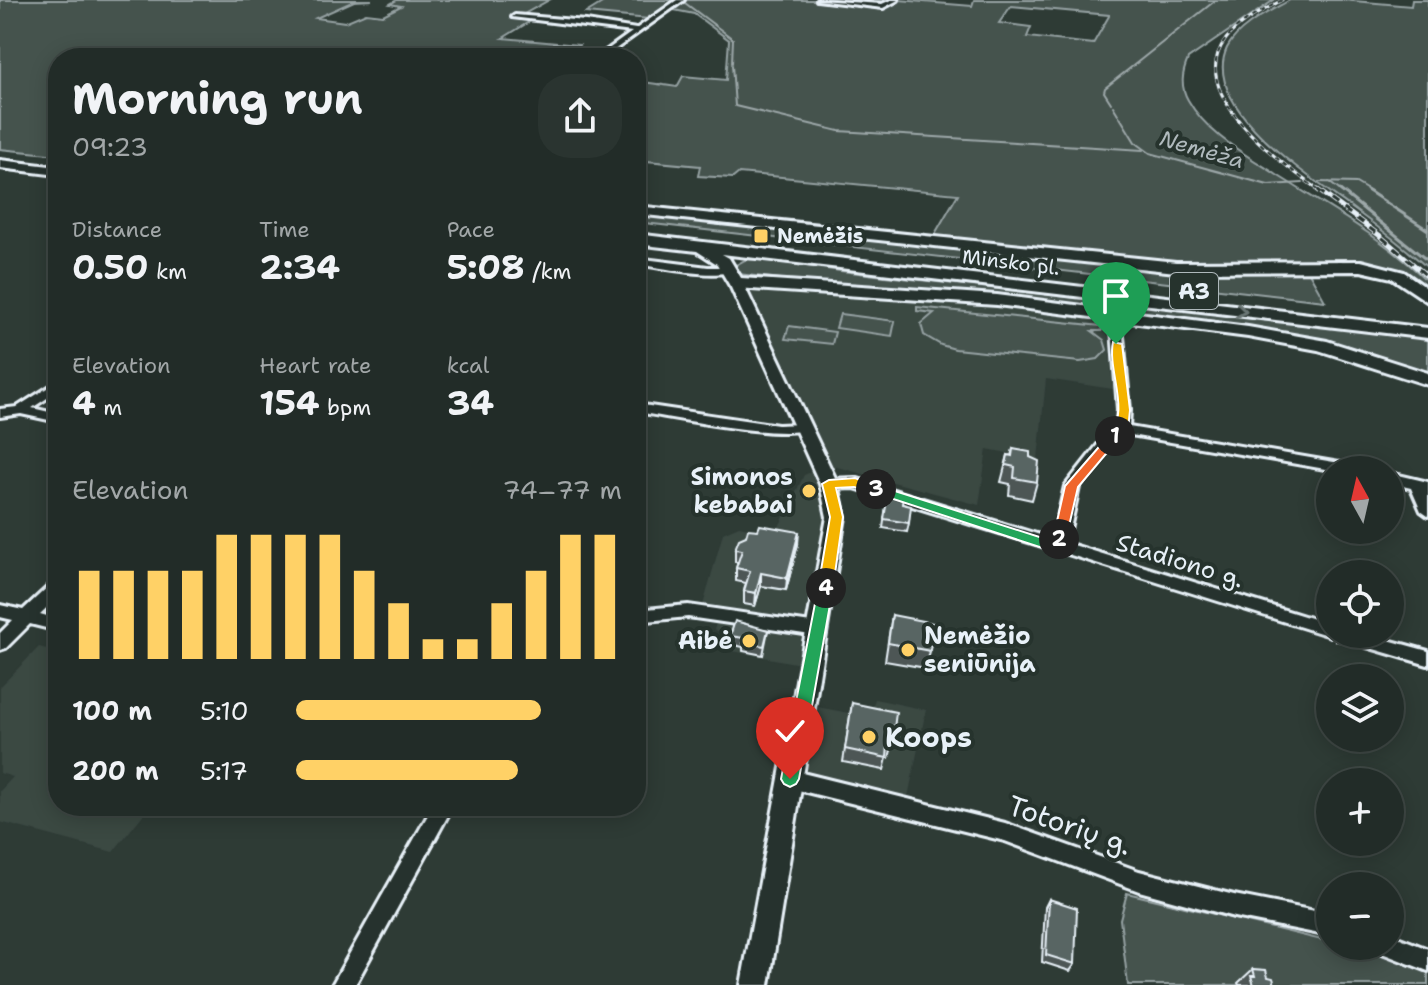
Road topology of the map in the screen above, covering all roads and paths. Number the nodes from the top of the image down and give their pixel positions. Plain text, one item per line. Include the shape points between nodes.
1 (681, 0) edge
2 (820, 0) edge
3 (895, 0) edge
4 (515, 17) dead end
5 (636, 31) junction
6 (613, 48) edge
7 (0, 153) edge
8 (48, 159) edge
9 (0, 164) edge
10 (48, 170) edge
11 (646, 211) edge
12 (646, 228) edge
13 (646, 240) edge
14 (698, 247) junction
15 (766, 255) junction
16 (646, 262) edge
17 (732, 274) junction
18 (1428, 297) edge
19 (1116, 315) junction
20 (1428, 318) edge
21 (1420, 332) edge
22 (1428, 379) edge
23 (48, 392) edge
24 (646, 409) edge
25 (21, 410) junction
26 (0, 413) edge
27 (48, 416) edge
28 (802, 428) junction
29 (1122, 430) junction
30 (1316, 463) edge
31 (829, 484) junction
32 (1423, 486) edge
33 (1428, 511) edge
34 (1058, 548) junction
35 (48, 596) edge
36 (0, 611) edge
37 (646, 615) edge
38 (25, 618) junction
39 (48, 623) edge
40 (1316, 626) edge
41 (818, 630) junction
42 (0, 643) edge
43 (1393, 648) edge
44 (1428, 658) edge
45 (790, 779) junction
46 (437, 816) edge
47 (1316, 922) edge
48 (1404, 951) edge
49 (1428, 960) edge
50 (343, 985) edge
51 (755, 985) edge

1 - 5 street
2 - 3 street via 883,6
4 - 5 street
5 - 6 street
7 - 8 highway
9 - 10 highway
11 - 18 highway via 1176,267 1361,266 1398,275
12 - 20 highway, Minsko pl. / A3
13 - 14 highway, Minsko pl. / A3
14 - 15 highway, Minsko pl. / A3
14 - 17 highway via 717,256
15 - 17 highway via 743,258
15 -> 21 highway, Minsko pl. / A3
16 - 17 street
17 - 19 highway
17 - 28 main road
19 - 22 highway via 1298,340
19 - 29 street
23 - 25 street
24 - 28 street
25 - 26 street
25 - 27 street
28 - 31 main road
29 - 30 street
29 - 34 street via 1072,486
31 - 34 street, Stadiono g. via 855,483
31 - 41 main road via 836,517
32 - 33 street
34 - 40 street, Stadiono g.
35 - 38 street
36 - 38 street
37 - 41 street via 688,611
38 - 39 street
38 - 42 street
41 - 45 main road
43 - 44 street
45 - 47 street, Totorių g. via 1005,832 1139,881
45 - 51 main road
46 - 50 street
48 - 49 street

